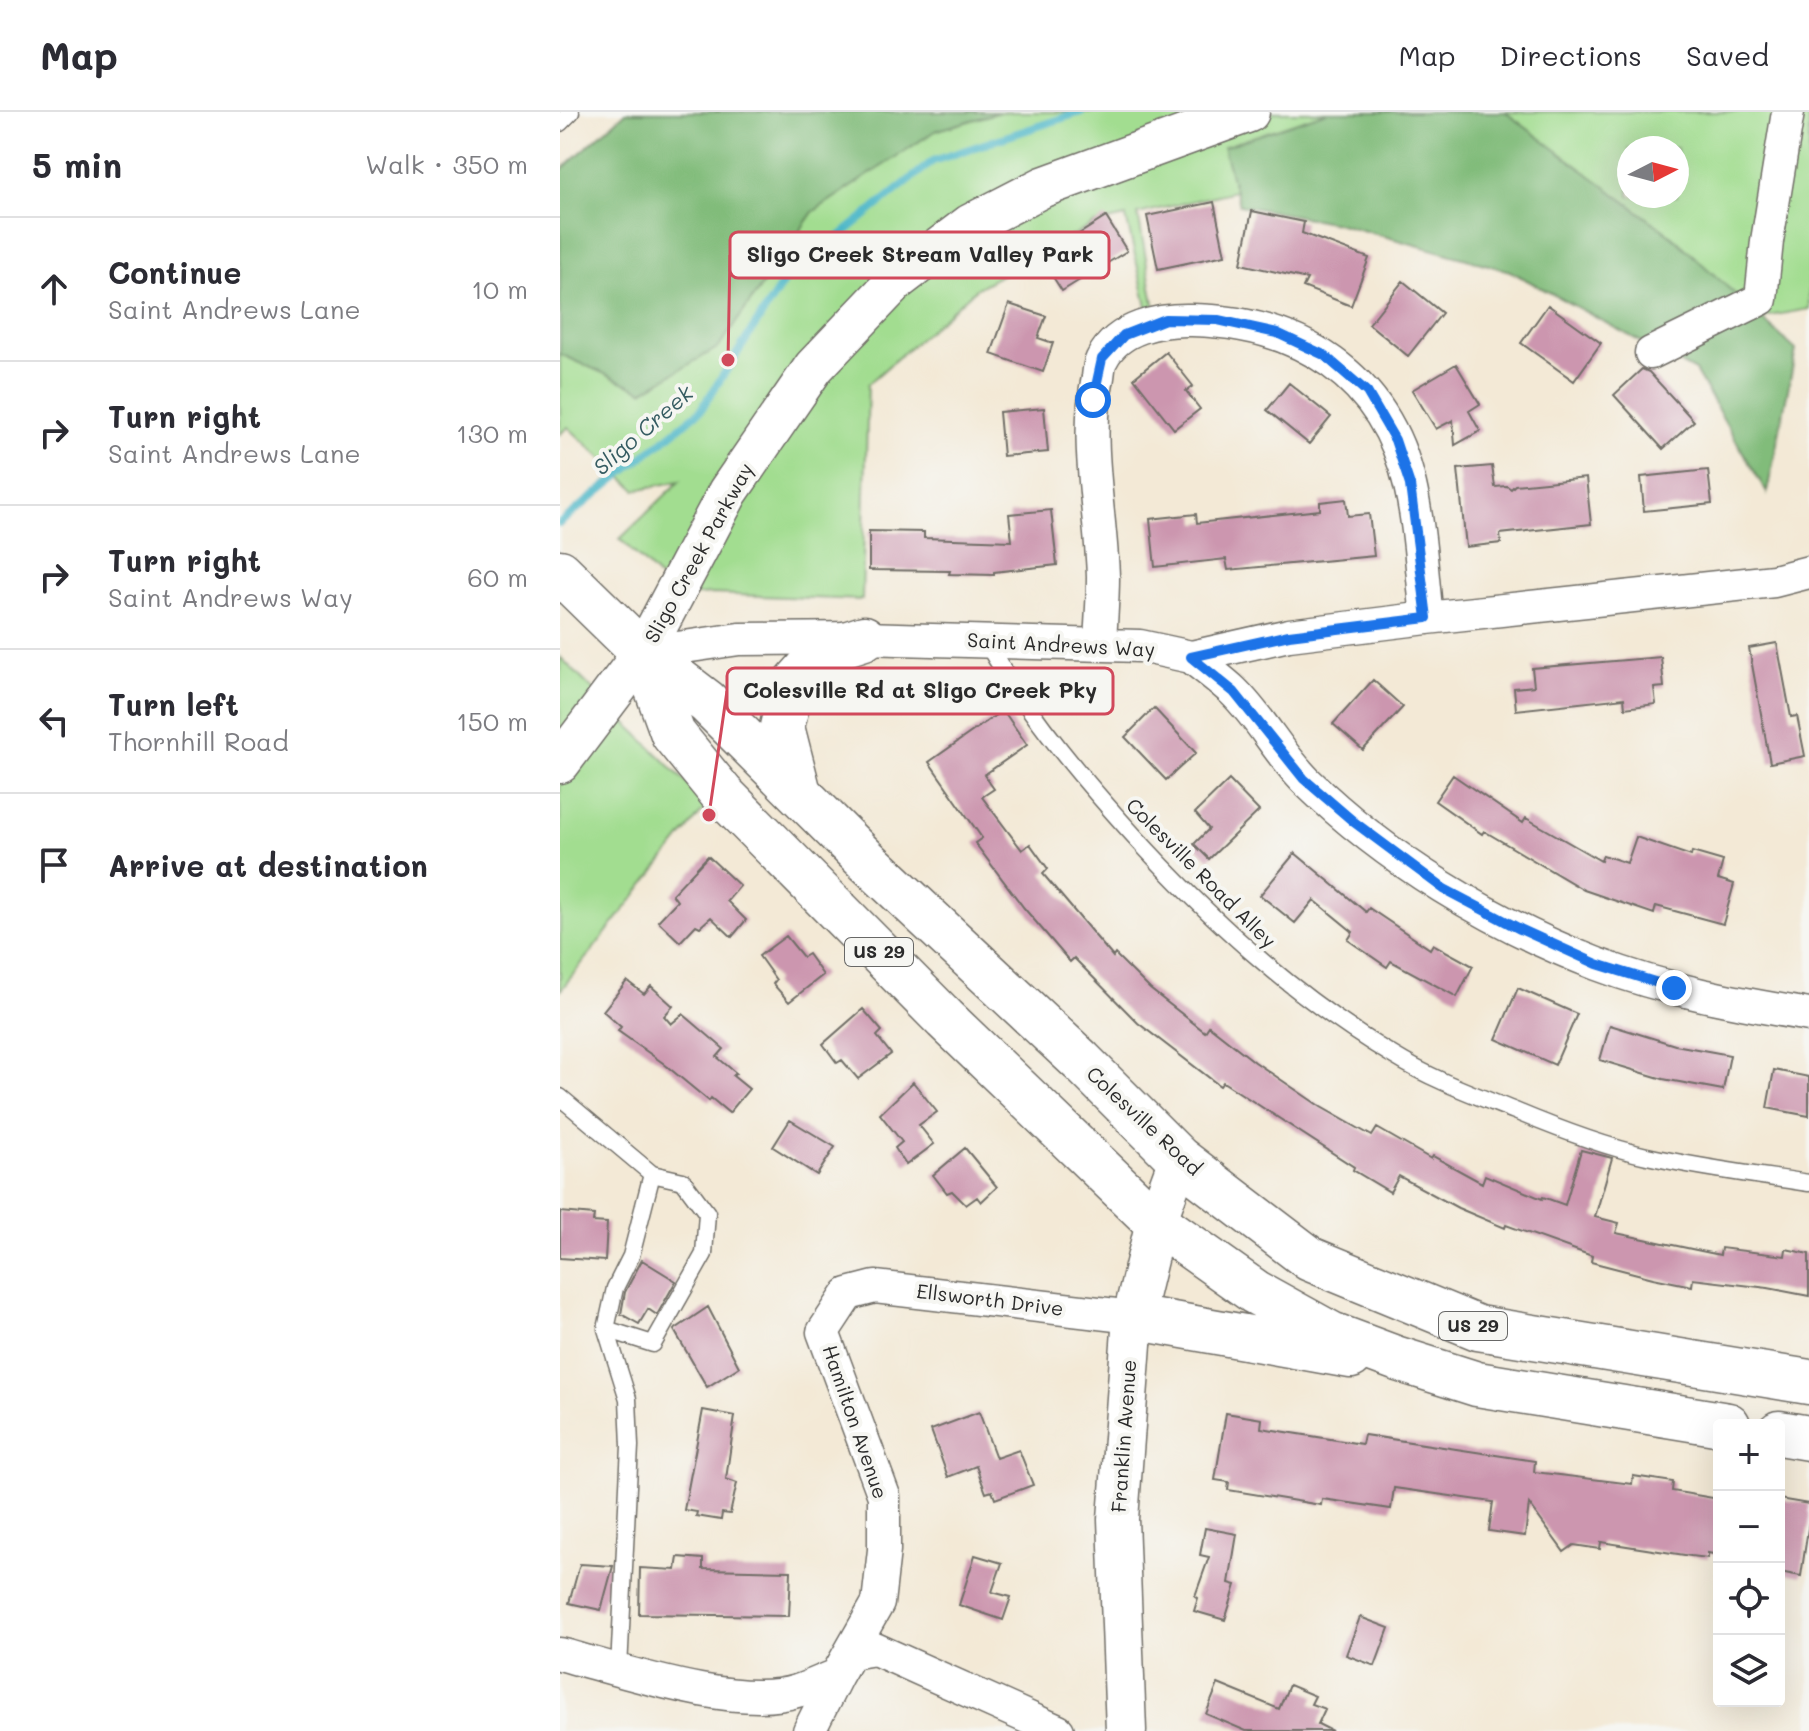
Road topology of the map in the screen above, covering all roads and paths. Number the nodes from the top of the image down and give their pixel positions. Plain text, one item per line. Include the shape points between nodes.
1 (571, 112) edge
2 (1249, 112) edge
3 (1788, 112) edge
4 (560, 123) edge
5 (1651, 353) dead end
6 (560, 572) edge
7 (1809, 572) edge
8 (1427, 618) junction
9 (864, 638) junction
10 (985, 640) junction
11 (1100, 643) junction
12 (643, 653) junction
13 (1191, 657) junction
14 (560, 763) edge
15 (800, 795) junction
16 (1809, 1015) edge
17 (560, 1097) edge
18 (580, 1114) junction
19 (560, 1117) edge
20 (1179, 1159) junction
21 (652, 1174) junction
22 (1809, 1183) edge
23 (1156, 1222) junction
24 (848, 1294) joint
25 (1133, 1317) junction
26 (606, 1329) junction
27 (1398, 1359) junction
28 (1809, 1382) edge
29 (1713, 1423) edge
30 (1785, 1434) edge
31 (1809, 1438) edge
32 (560, 1654) edge
33 (844, 1664) junction
34 (619, 1669) junction
35 (1128, 1727) edge
36 (809, 1731) edge
37 (1058, 1731) edge

1 - 4 lane
2 - 12 street, Sligo Creek Parkway via 1043,187 971,224 897,280 814,367 728,492
3 - 5 street via 1761,299
6 - 12 highway, Colesville Road / US 29
7 - 8 street, Saint Andrews Way via 1774,581
8 - 11 street via 1410,485 1395,440 1367,392 1324,355 1277,333 1218,320 1165,319 1124,335 1102,359 1093,400 1103,578
8 - 13 street, Saint Andrews Way via 1289,635
9 - 10 street, Saint Andrews Way
9 - 12 street, Saint Andrews Way via 739,639
9 - 15 highway via 824,651 791,688 782,727
10 - 11 street, Saint Andrews Way
10 - 22 lane, Colesville Road Alley via 1002,671 1099,798 1198,904 1268,968 1333,1017 1396,1058 1564,1131 1646,1156
11 - 13 street, Saint Andrews Way
12 - 14 street, Sligo Creek Parkway
12 - 15 highway, Colesville Road / US 29 via 707,702
12 - 23 highway, Colesville Road / US 29 via 673,734 722,794
13 - 16 street via 1234,692 1304,779 1444,889 1597,964 1674,988
15 - 20 highway, Colesville Road / US 29
17 - 18 lane
18 - 19 lane
18 - 21 lane
20 - 23 street, Franklin Avenue
20 - 28 highway, Colesville Road / US 29 via 1310,1259 1478,1328
21 - 26 lane
21 - 26 lane via 683,1181 707,1213 704,1254 653,1344
23 - 25 street, Franklin Avenue
23 - 27 highway, Colesville Road / US 29 via 1255,1292 1331,1334
24 - 25 street, Ellsworth Drive via 875,1287
24 - 33 street, Hamilton Avenue via 823,1332 884,1496 884,1550 878,1603
25 - 27 highway via 1341,1356
25 - 35 street, Franklin Avenue via 1118,1519
26 - 34 lane via 628,1399 630,1446
27 - 29 highway, Colesville Road / US 29 via 1477,1384
30 - 31 highway
32 - 34 street
33 - 34 street via 794,1692 747,1695 698,1690
33 - 36 street, Hamilton Avenue
33 - 37 street via 875,1649

